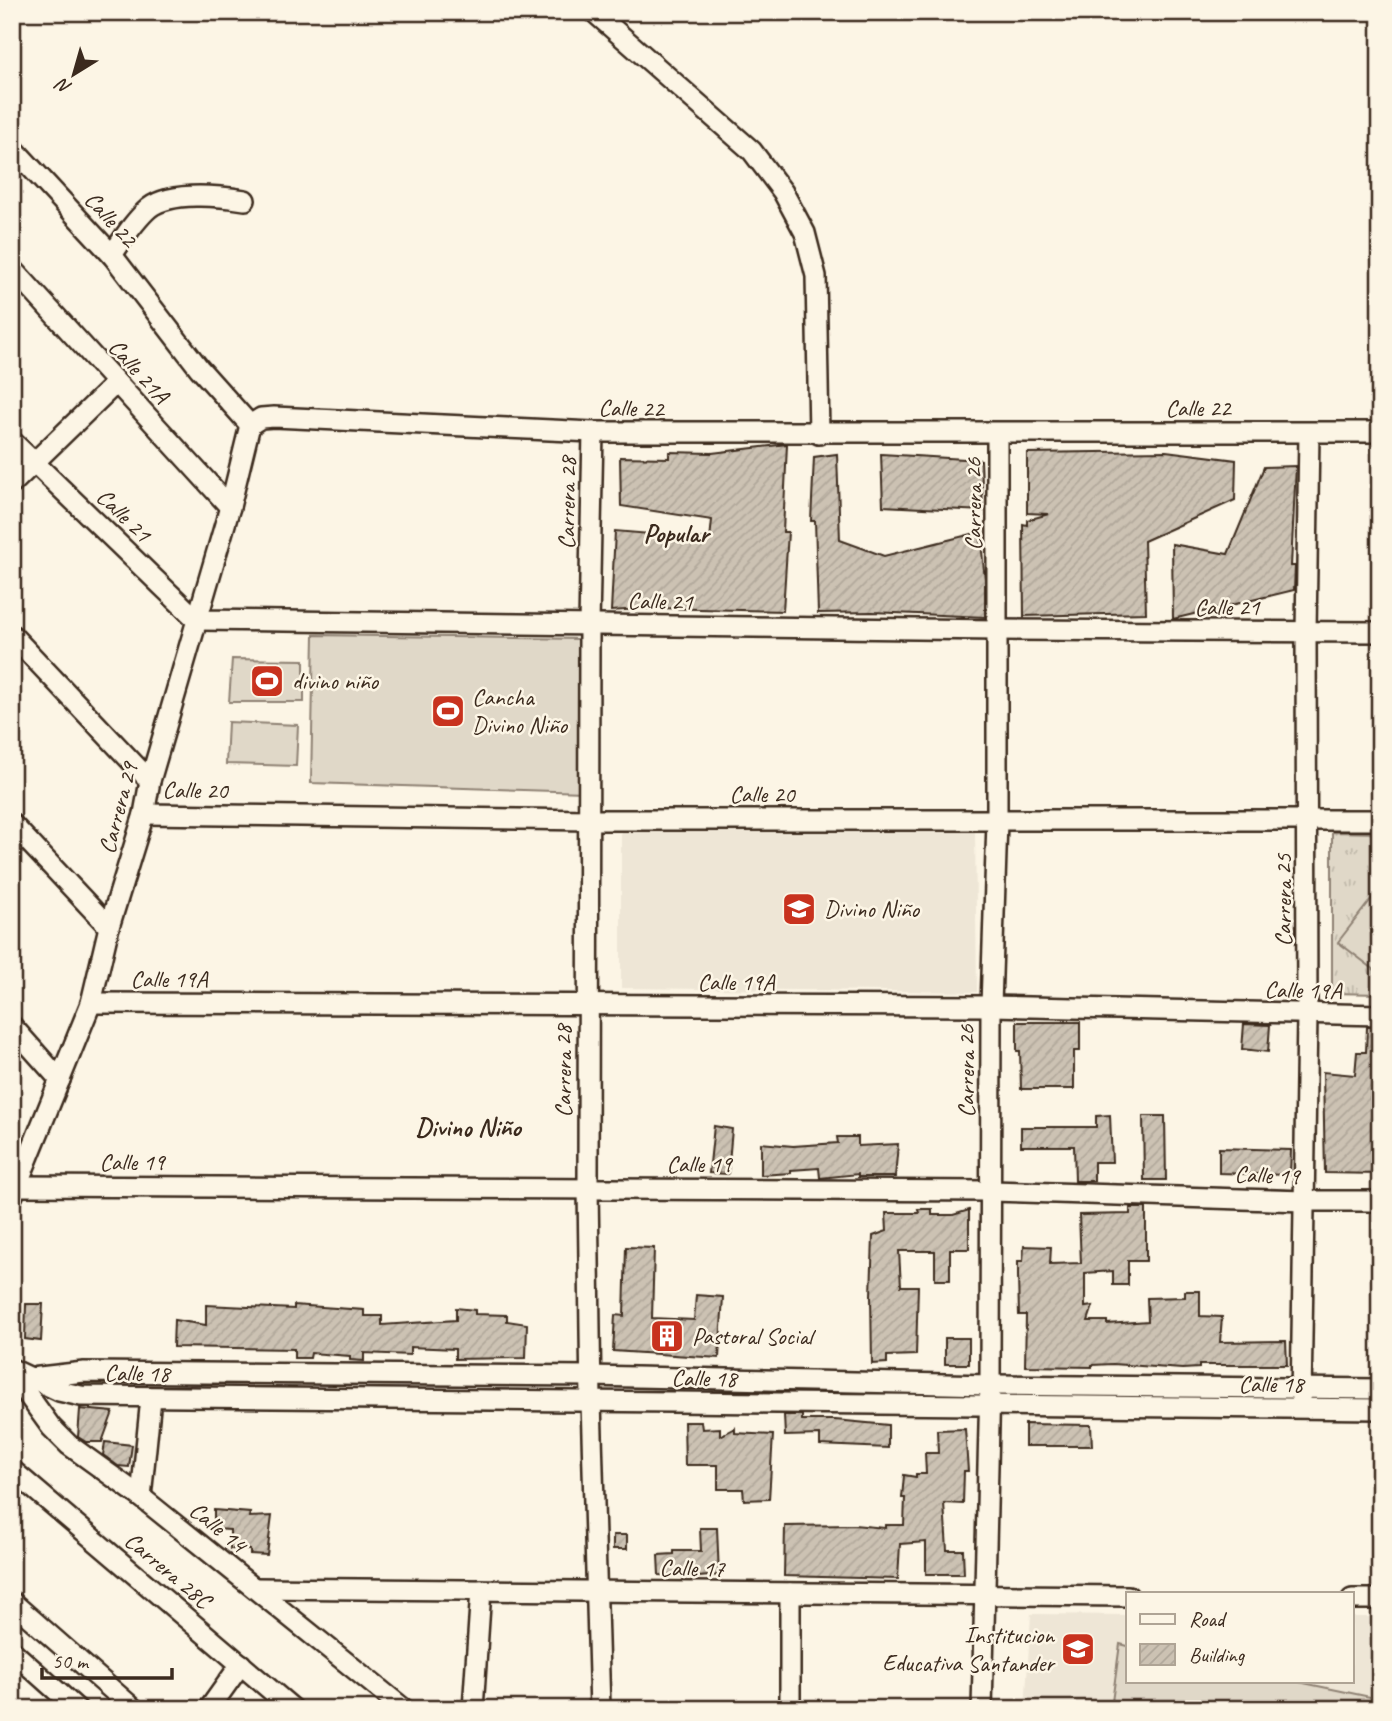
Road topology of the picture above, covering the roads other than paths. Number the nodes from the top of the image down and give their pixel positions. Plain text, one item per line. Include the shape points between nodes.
1 (594, 12) edge
2 (12, 147) edge
3 (244, 200) dead end
4 (112, 255) junction
5 (12, 268) edge
6 (116, 383) junction
7 (250, 425) junction
8 (593, 432) junction
9 (1380, 432) edge
10 (1309, 433) junction
11 (820, 434) junction
12 (997, 434) junction
13 (12, 441) edge
14 (34, 463) junction
15 (12, 484) edge
16 (230, 507) junction
17 (197, 620) junction
18 (589, 625) junction
19 (998, 630) junction
20 (1306, 632) junction
21 (1380, 632) edge
22 (12, 635) edge
23 (150, 781) junction
24 (144, 814) junction
25 (590, 820) junction
26 (1308, 820) junction
27 (1380, 820) edge
28 (997, 821) junction
29 (12, 824) edge
30 (109, 927) junction
31 (91, 1003) junction
32 (990, 1006) junction
33 (588, 1007) junction
34 (1307, 1015) junction
35 (1380, 1015) edge
36 (12, 1026) edge
37 (60, 1080) junction
38 (588, 1188) junction
39 (15, 1191) edge
40 (991, 1191) junction
41 (1305, 1201) junction
42 (1380, 1201) edge
43 (19, 1374) edge
44 (590, 1376) junction
45 (990, 1385) junction
46 (1301, 1389) junction
47 (1380, 1389) edge
48 (151, 1398) junction
49 (591, 1401) junction
50 (989, 1407) junction
51 (1301, 1409) junction
52 (1380, 1409) edge
53 (12, 1470) edge
54 (141, 1497) junction
55 (255, 1588) junction
56 (481, 1590) junction
57 (597, 1591) junction
58 (790, 1593) junction
59 (984, 1595) junction
60 (1126, 1596) edge
61 (1354, 1599) edge
62 (1380, 1599) edge
63 (12, 1602) edge
64 (12, 1651) edge
65 (241, 1664) junction
66 (67, 1705) edge
67 (290, 1708) edge
68 (134, 1709) edge
69 (209, 1709) edge
70 (404, 1709) edge
71 (473, 1709) edge
72 (600, 1709) edge
73 (790, 1709) edge
74 (982, 1709) edge

1 - 11 street via 752,151 800,223 816,276
2 - 4 street, Calle 22
3 - 4 street via 170,198 150,207
4 - 7 street, Calle 22 via 199,368
5 - 6 street, Calle 21A
6 - 14 street
6 - 16 street, Calle 21A
7 - 8 street, Calle 22 via 274,417
7 - 16 street, Carrera 29
8 - 11 street, Calle 22
8 - 18 street, Carrera 28
9 - 10 street, Calle 22
10 - 12 street, Calle 22
10 - 20 street, Carrera 25
11 - 12 street, Calle 22
12 - 19 street, Carrera 26
13 - 14 street, Calle 21
14 - 15 street
14 - 17 street, Calle 21
16 - 17 street, Carrera 29
17 - 18 street, Calle 21
17 - 23 street, Carrera 29
18 - 19 street, Calle 21
18 - 25 street, Carrera 28
19 - 20 street, Calle 21
19 - 28 street, Carrera 26
20 - 21 street, Calle 21
20 - 26 street, Carrera 25
22 - 23 street, Calle 20
23 - 24 street, Carrera 29
24 - 25 street, Calle 20
24 - 30 street, Carrera 29
25 - 28 street, Calle 20
25 - 33 street, Carrera 28
26 - 27 street, Calle 20
26 - 28 street, Calle 20
26 - 34 street, Carrera 25
28 - 32 street, Carrera 26
29 - 30 street
30 - 31 street, Carrera 29
31 - 33 street, Calle 19A
31 - 37 street, Carrera 29
32 - 33 street, Calle 19A
32 - 34 street, Calle 19A
32 - 40 street, Carrera 26
33 - 38 street, Carrera 28
34 - 35 street, Calle 19A
34 - 41 street, Carrera 25
36 - 37 street
37 - 39 street, Carrera 29
38 - 39 street, Calle 19
38 - 40 street, Calle 19
38 - 44 street, Carrera 28
40 - 41 street, Calle 19
40 - 45 street, Carrera 26
41 - 42 street, Calle 19
41 - 46 street, Carrera 25
43 - 44 street, Calle 18
43 - 48 street, Calle 18 via 81,1396
43 - 54 street, Calle 14 via 51,1427
44 - 45 street, Calle 18
44 - 49 street, Carrera 28
45 - 46 street, Calle 18
45 - 50 street, Carrera 26
46 - 47 street, Calle 18
46 - 51 street, Carrera 25
48 - 49 street, Calle 18
48 - 54 street
49 - 50 street, Calle 18
49 - 57 street, Carrera 28
50 - 51 street, Calle 18
50 - 59 street, Carrera 26
51 - 52 street, Calle 18
53 - 65 street, Carrera 28C
54 - 55 street, Calle 14
55 - 56 street, Calle 17
55 - 70 street, Calle 14
56 - 57 street, Calle 17
56 - 71 street
57 - 58 street, Calle 17
57 - 72 street, Carrera 28
58 - 59 street, Calle 17
58 - 73 street
59 - 60 street, Calle 17
59 - 74 street, Carrera 26
61 - 62 street
63 - 68 street
64 - 66 street
65 - 67 street, Carrera 28C
65 - 69 street

